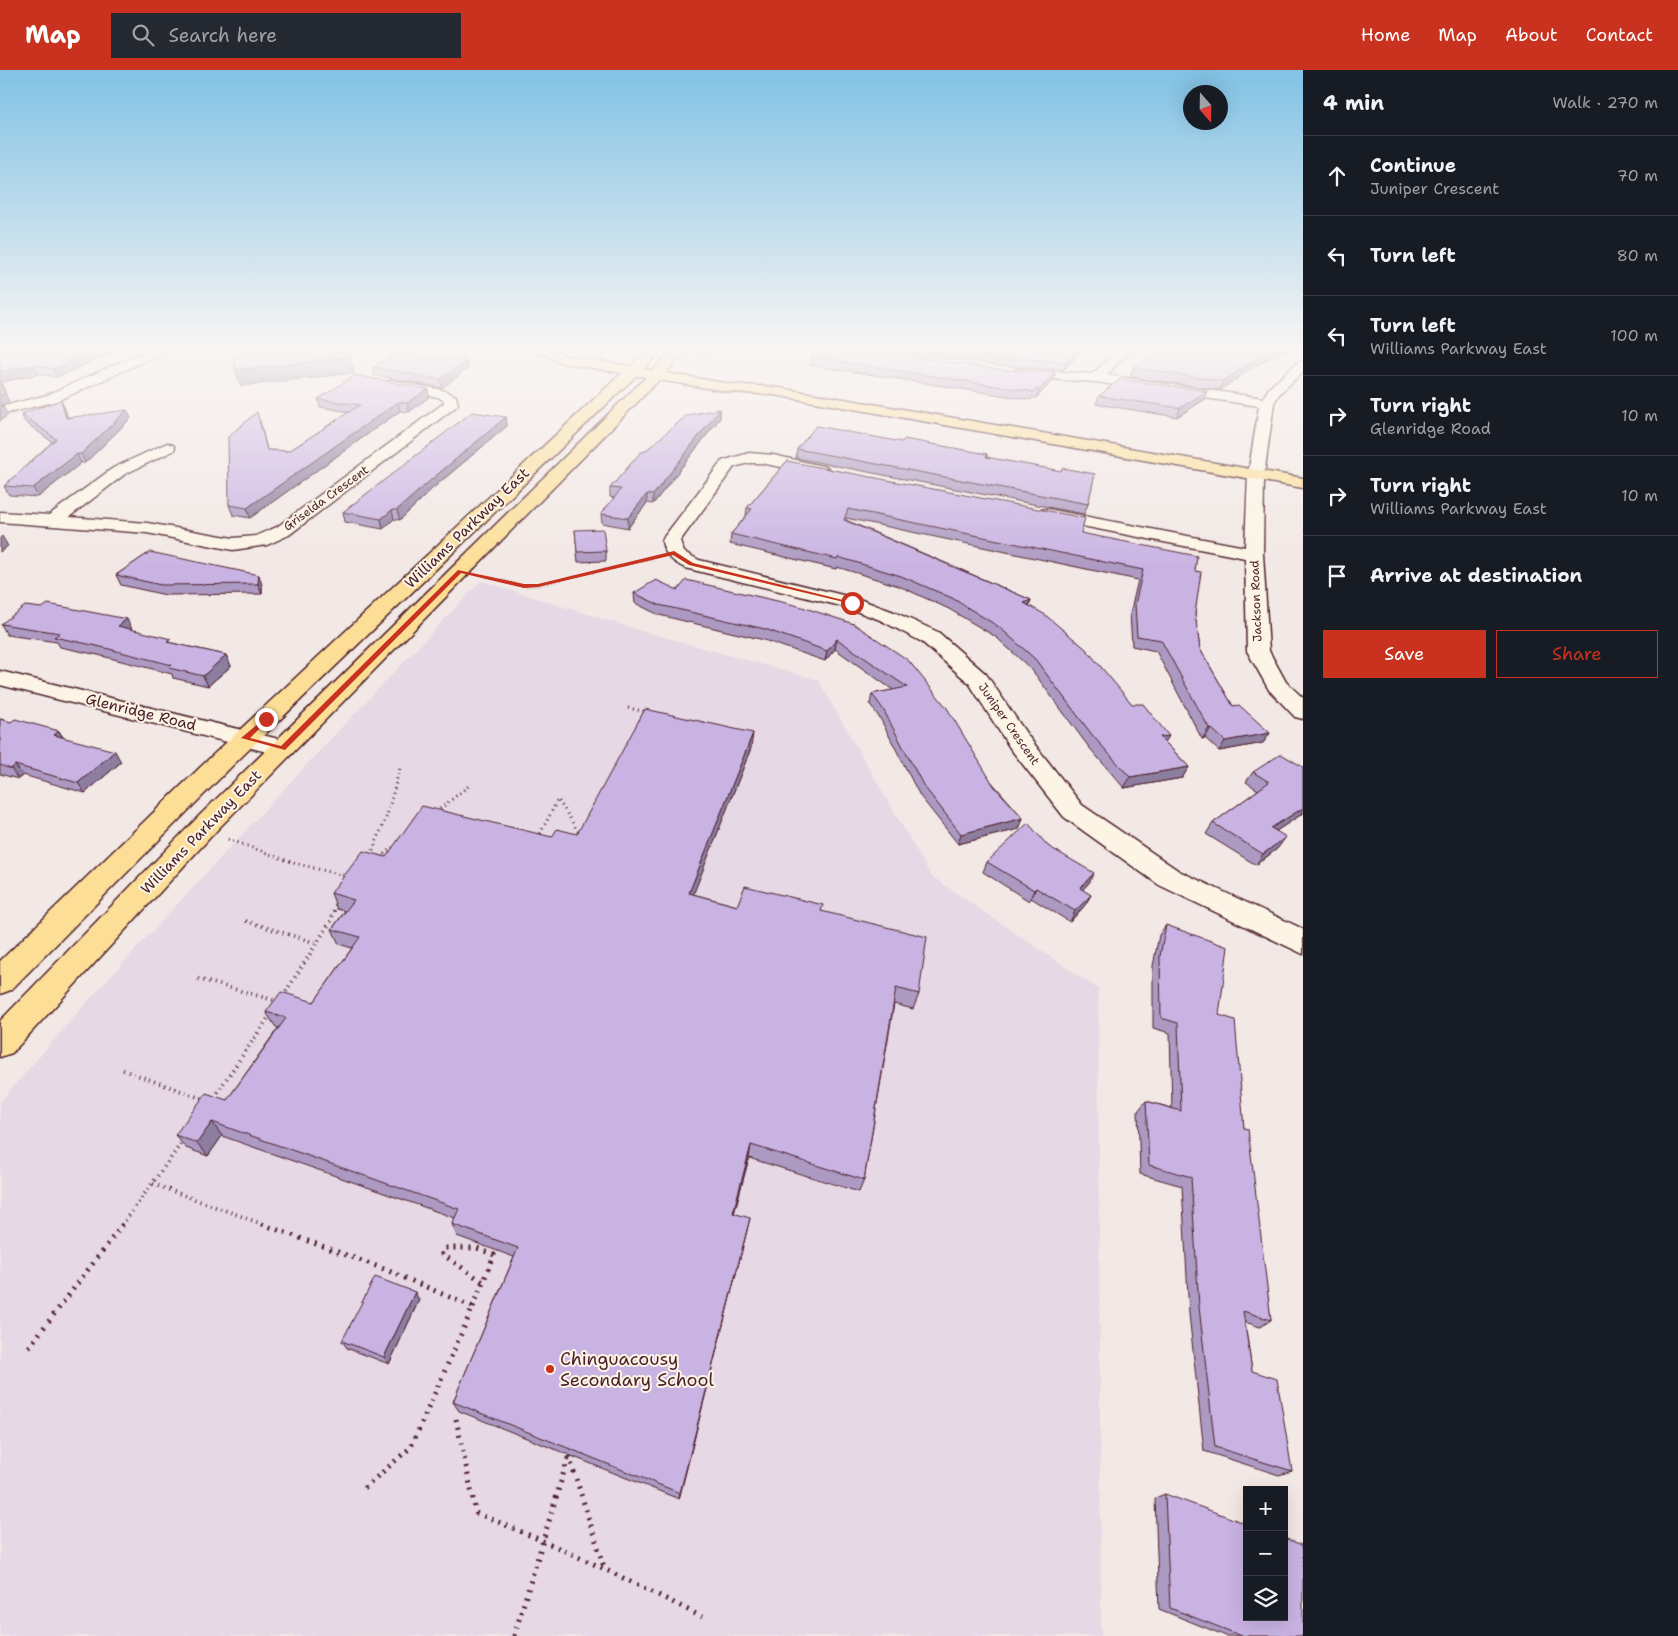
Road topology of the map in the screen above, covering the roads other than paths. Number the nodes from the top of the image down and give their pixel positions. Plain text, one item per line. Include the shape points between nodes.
1 (429, 422) edge
2 (579, 422) edge
3 (609, 422) edge
4 (952, 422) edge
5 (1264, 422) edge
6 (167, 448) dead end
7 (838, 474) edge
8 (1256, 475) junction
9 (1303, 483) edge
10 (1024, 510) edge
11 (0, 517) edge
12 (54, 520) junction
13 (1254, 554) junction
14 (0, 678) edge
15 (1303, 712) edge
16 (245, 738) junction
17 (282, 748) junction
18 (1303, 942) edge
19 (0, 981) edge
20 (0, 1043) edge

1 - 12 street, Griselda Crescent via 283,531 260,541 233,544 147,528
2 - 16 main road, Williams Parkway East
3 - 17 main road, Williams Parkway East
4 - 8 main road
5 - 8 street, Jackson Road
6 - 12 street via 119,471
7 - 18 street, Juniper Crescent via 760,458 734,460 671,542 674,553 692,564 852,603 930,637 978,679 1019,742 1073,811 1169,878
8 - 9 main road
8 - 13 street, Jackson Road
10 - 13 street
11 - 12 street, Griselda Crescent
13 - 15 street, Jackson Road via 1258,651 1277,685
14 - 16 street, Glenridge Road
16 - 17 street, Glenridge Road
16 - 19 main road, Williams Parkway East
17 - 20 main road, Williams Parkway East

